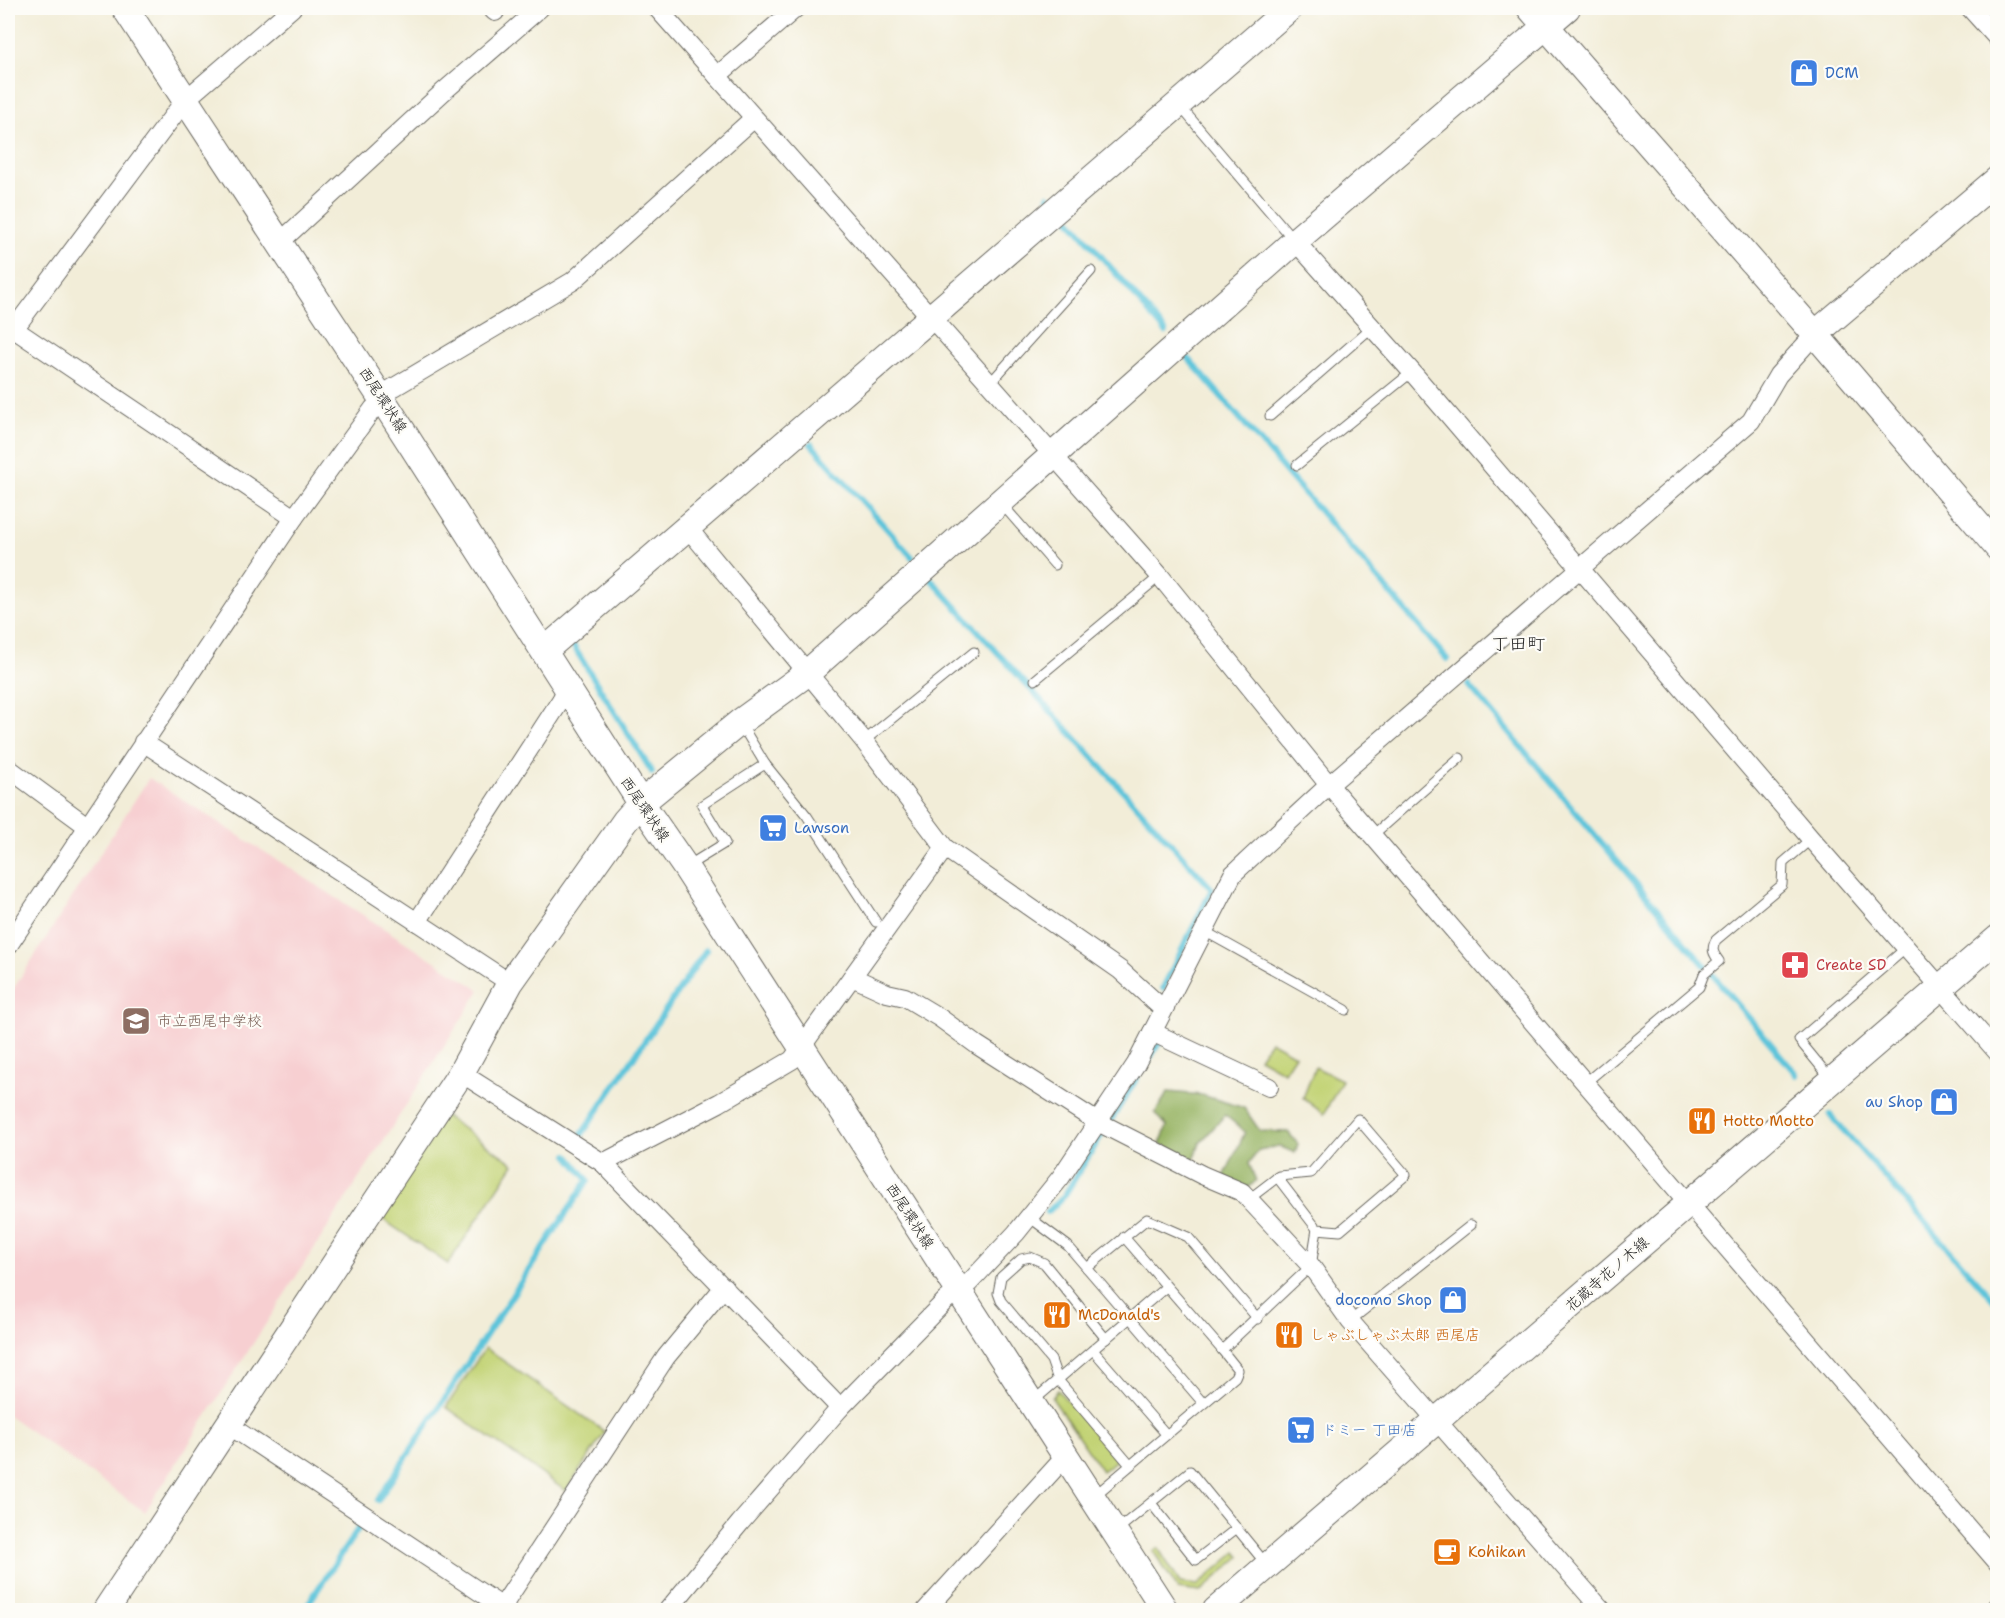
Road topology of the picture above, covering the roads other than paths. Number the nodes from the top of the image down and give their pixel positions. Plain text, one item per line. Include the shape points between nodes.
1 (125, 8) edge
2 (292, 8) edge
3 (540, 8) edge
4 (657, 8) edge
5 (796, 8) edge
6 (1290, 8) edge
7 (1567, 8) edge
8 (1970, 8) edge
9 (1538, 17) edge
10 (1998, 39) edge
11 (717, 76) junction
12 (185, 100) junction
13 (1178, 104) junction
14 (754, 118) junction
15 (1998, 179) edge
16 (1295, 241) junction
17 (279, 243) junction
18 (1091, 271) dead end
19 (933, 317) junction
20 (1371, 328) junction
21 (10, 329) edge
22 (1815, 334) junction
23 (1412, 372) junction
24 (991, 382) junction
25 (382, 399) junction
26 (1270, 416) dead end
27 (1053, 453) junction
28 (1297, 465) dead end
29 (999, 501) junction
30 (294, 518) junction
31 (687, 527) junction
32 (1998, 548) edge
33 (1055, 566) dead end
34 (1578, 569) junction
35 (1160, 576) junction
36 (544, 651) junction
37 (974, 652) dead end
38 (806, 674) junction
39 (1035, 680) dead end
40 (567, 688) junction
41 (740, 722) junction
42 (864, 741) junction
43 (143, 742) junction
44 (1460, 758) dead end
45 (765, 764) junction
46 (8, 768) edge
47 (1329, 785) junction
48 (641, 803) junction
49 (87, 826) junction
50 (1372, 835) junction
51 (1811, 839) junction
52 (945, 848) junction
53 (686, 868) junction
54 (417, 922) junction
55 (876, 922) dead end
56 (1203, 931) junction
57 (1998, 938) edge
58 (8, 946) edge
59 (1905, 949) junction
60 (852, 977) junction
61 (510, 983) junction
62 (1940, 988) junction
63 (1163, 1009) junction
64 (1347, 1010) dead end
65 (1152, 1032) junction
66 (801, 1047) junction
67 (1998, 1053) edge
68 (461, 1073) junction
69 (1832, 1081) junction
70 (1585, 1083) junction
71 (1269, 1087) dead end
72 (1106, 1126) junction
73 (603, 1163) junction
74 (1277, 1178) junction
75 (1248, 1199) junction
76 (1690, 1203) junction
77 (1029, 1217) junction
78 (1471, 1225) dead end
79 (1317, 1228) junction
80 (1124, 1237) junction
81 (1311, 1266) junction
82 (1087, 1268) junction
83 (724, 1287) junction
84 (1167, 1287) junction
85 (958, 1291) junction
86 (1130, 1318) junction
87 (1258, 1318) junction
88 (1350, 1321) junction
89 (1106, 1339) junction
90 (1093, 1350) junction
91 (1222, 1350) junction
92 (1058, 1380) junction
93 (1031, 1403) junction
94 (1203, 1403) junction
95 (840, 1408) junction
96 (1437, 1421) junction
97 (230, 1426) junction
98 (1166, 1434) junction
99 (1065, 1457) junction
100 (1130, 1465) junction
101 (1092, 1498) junction
102 (1151, 1503) junction
103 (1237, 1528) junction
104 (1114, 1533) junction
105 (1998, 1563) edge
106 (1268, 1566) junction
107 (1998, 1606) edge
108 (503, 1610) edge
109 (106, 1611) edge
110 (668, 1611) edge
111 (926, 1611) edge
112 (1165, 1611) edge
113 (1216, 1611) edge
114 (1602, 1611) edge
115 (1995, 1611) edge

1 - 12 street, 西尾環状線
2 - 12 street
3 - 17 street
4 - 11 street
5 - 11 street
6 - 13 street
7 - 9 street
8 - 10 street
9 - 16 street
9 - 22 street
11 - 14 street
12 - 17 street, 西尾環状線
12 - 21 street
13 - 16 lane
13 - 19 street
14 - 19 street
14 - 25 street via 573,281 394,387
15 - 22 street
16 - 20 street
16 - 27 street
17 - 25 street, 西尾環状線
18 - 24 lane
19 - 24 street
19 - 31 street
20 - 23 street
20 - 26 lane
21 - 30 street
22 - 32 street
22 - 34 street via 1778,375 1751,421
23 - 28 lane
23 - 34 street
24 - 27 street
25 - 30 street
25 - 36 street, 西尾環状線
27 - 29 street
27 - 35 street
29 - 33 lane
29 - 38 street
30 - 43 street
31 - 36 street
31 - 38 street
34 - 47 street
34 - 51 street
35 - 39 lane
35 - 47 street
36 - 40 street, 西尾環状線
37 - 42 lane
38 - 41 street
38 - 42 street
40 - 48 street, 西尾環状線
40 - 54 street
41 - 45 lane
41 - 48 street
42 - 52 street
43 - 49 street
43 - 54 street
44 - 50 lane
45 - 53 lane via 702,805 725,843
45 - 55 lane via 807,816
46 - 49 street
47 - 50 street
47 - 56 street via 1233,874
48 - 53 street, 西尾環状線
48 - 61 street
49 - 58 street
50 - 70 street
51 - 59 street
51 - 70 lane via 1783,863 1782,885 1716,940 1713,953 1719,961 1699,987
52 - 60 street
52 - 63 street via 1120,970
53 - 66 street, 西尾環状線
54 - 61 street
56 - 63 street
56 - 64 lane
57 - 62 street, 花蔵寺花ノ木線
59 - 62 street
59 - 69 lane via 1799,1040
60 - 66 street
60 - 72 street via 887,993 905,996 976,1046
61 - 68 street
62 - 67 street
62 - 69 street, 花蔵寺花ノ木線
63 - 65 street
65 - 71 street
65 - 72 street
66 - 73 street via 792,1060 719,1103
66 - 85 street, 西尾環状線
68 - 73 street
68 - 97 street
69 - 76 street, 花蔵寺花ノ木線
70 - 76 street
72 - 75 street via 1242,1192
72 - 77 street
73 - 83 street
74 - 75 lane
74 - 79 lane
74 - 79 lane via 1311,1173 1358,1119 1406,1175 1340,1231
75 - 81 street
76 - 96 street, 花蔵寺花ノ木線
76 - 105 street
77 - 82 lane via 1068,1246
77 - 85 street
78 - 88 lane
79 - 81 lane
80 - 82 lane
80 - 84 lane
80 - 87 lane via 1147,1219 1188,1237
81 - 87 lane
81 - 88 street
82 - 86 lane
83 - 95 street
83 - 108 street via 666,1357
84 - 86 lane
84 - 91 lane
85 - 93 street, 西尾環状線
85 - 95 street
86 - 89 lane
86 - 94 lane
87 - 91 lane
88 - 96 street
89 - 90 lane
89 - 92 lane via 1044,1263 1030,1257 1021,1259 1001,1276 1001,1301 1051,1360
90 - 92 lane
90 - 98 lane
91 - 94 lane via 1238,1370 1235,1377
92 - 93 lane
92 - 100 lane
93 - 99 street, 西尾環状線
94 - 98 lane
95 - 110 street
96 - 106 street, 花蔵寺花ノ木線
96 - 114 street
97 - 108 street
97 - 109 street
98 - 100 lane
99 - 101 street, 西尾環状線
99 - 111 street
100 - 101 lane
101 - 104 street, 西尾環状線
102 - 103 lane via 1190,1471
102 - 103 lane via 1196,1560
102 - 104 lane
103 - 106 lane
104 - 112 street, 西尾環状線
106 - 113 street, 花蔵寺花ノ木線
107 - 115 street

